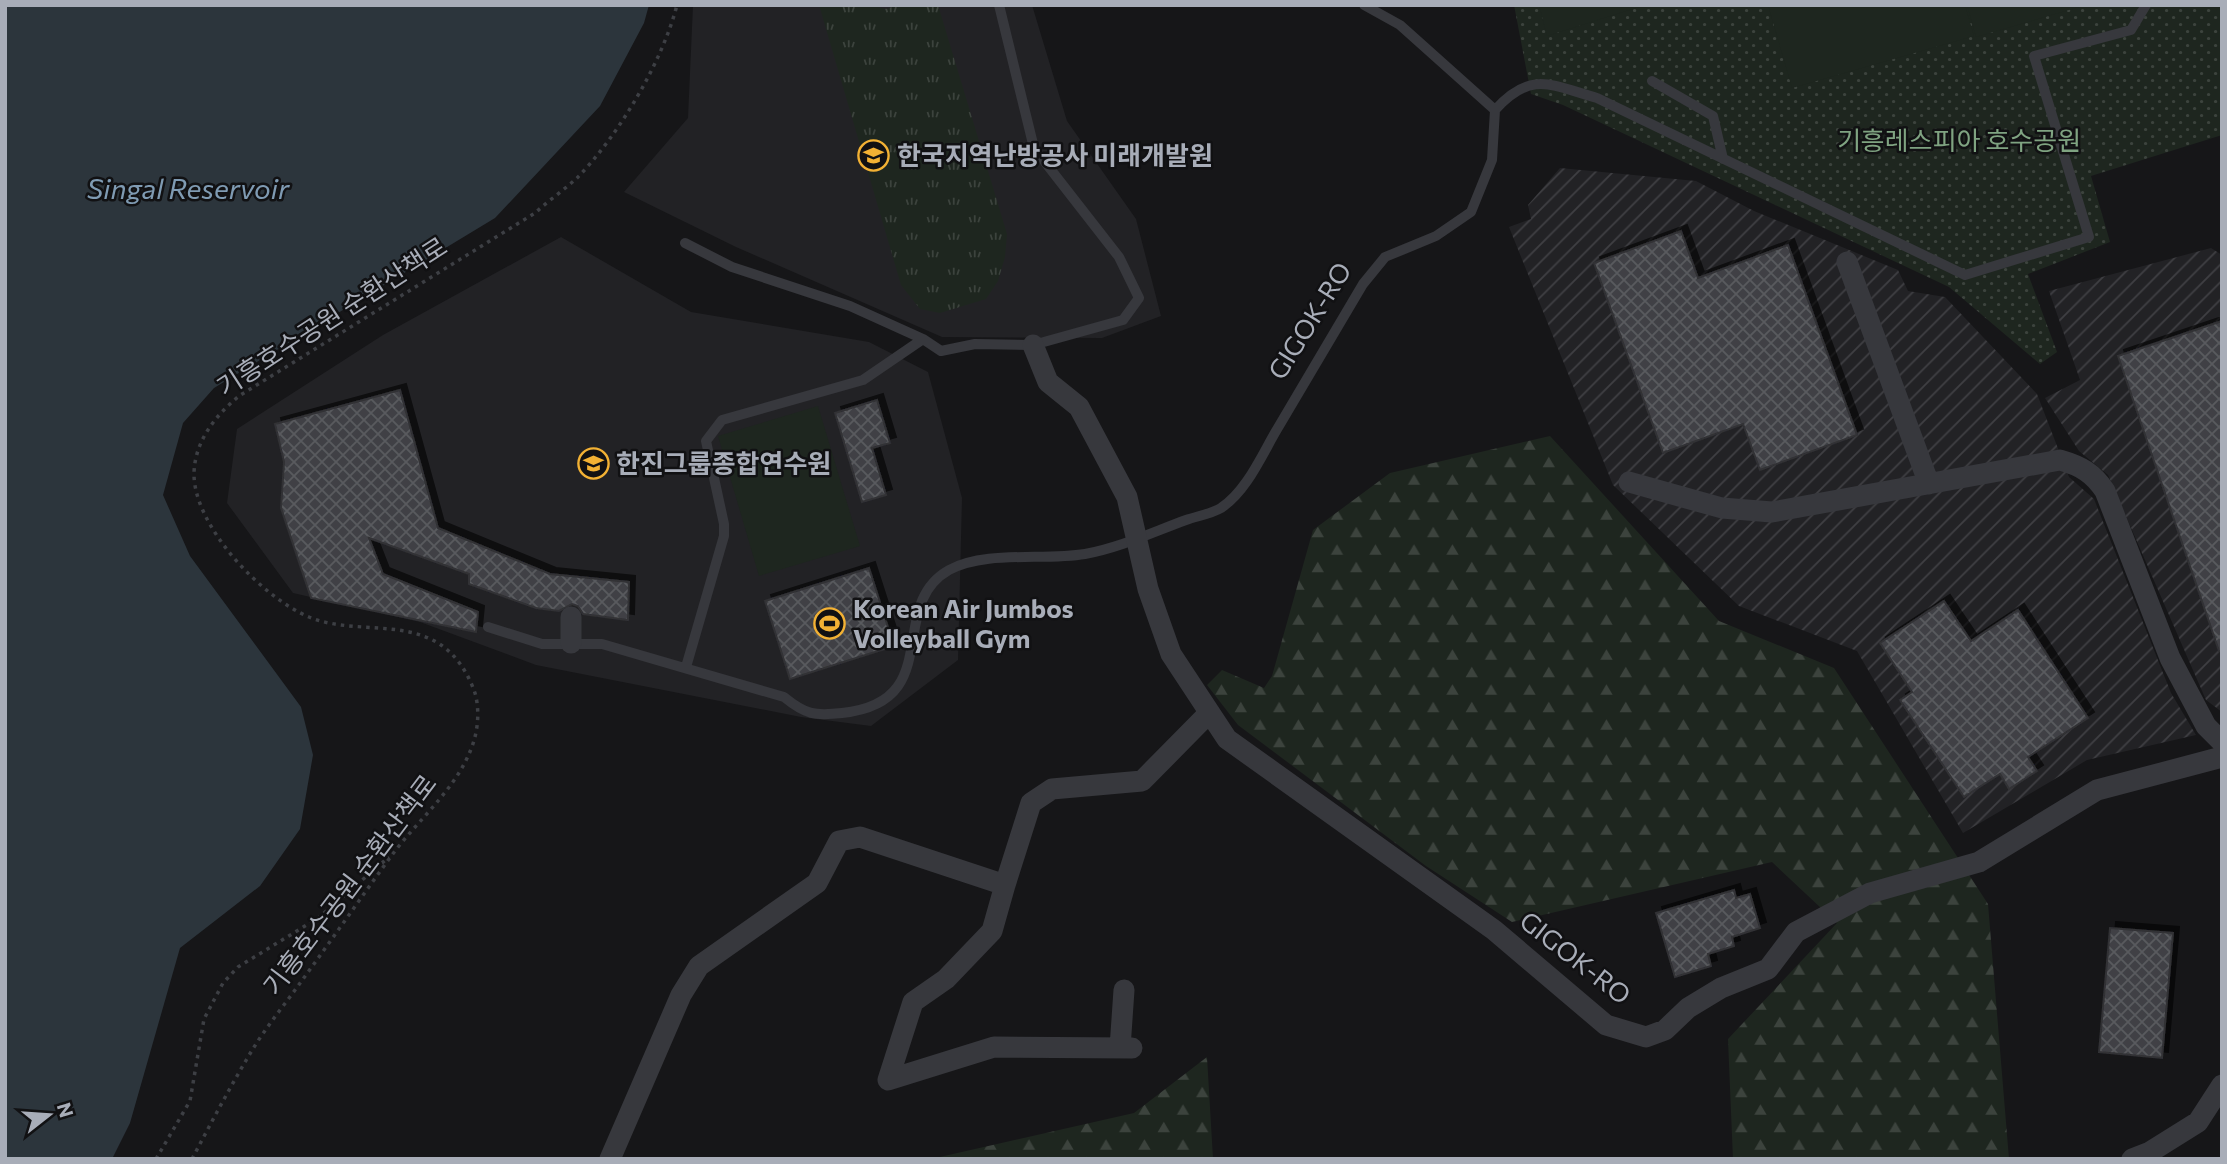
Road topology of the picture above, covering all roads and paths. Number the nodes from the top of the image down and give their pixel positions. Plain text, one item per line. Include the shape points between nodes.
1 (677, 5) edge
2 (999, 5) edge
3 (1364, 5) edge
4 (2146, 5) edge
5 (1652, 81) dead end
6 (1495, 110) junction
7 (1723, 159) junction
8 (685, 243) dead end
9 (1847, 262) dead end
10 (923, 339) junction
11 (1033, 345) junction
12 (1629, 482) dead end
13 (1929, 484) junction
14 (1135, 539) junction
15 (571, 617) dead end
16 (488, 627) dead end
17 (571, 643) junction
18 (686, 667) junction
19 (1209, 713) junction
20 (2222, 742) edge
21 (2222, 757) edge
22 (393, 853) junction
23 (1005, 885) junction
24 (1124, 990) dead end
25 (2222, 1085) edge
26 (156, 1159) edge
27 (192, 1159) edge
28 (610, 1159) edge
29 (2132, 1159) edge

1 - 22 path, 기흥호수공원 순환산책로 via 656,59 621,122 577,177 535,212 239,396 218,413 198,451 194,476 199,502 217,533 261,587 286,606 333,625 405,631 436,641 453,654 469,677 478,714 471,749
2 - 11 lane via 1034,148 1119,257 1139,298 1123,320
3 - 6 lane via 1399,25
4 - 7 lane via 2131,30 2034,56 2089,237 1965,275
5 - 7 lane via 1713,116
6 - 7 lane via 1513,90 1543,82 1597,98
6 - 14 lane, GIGOK-RO via 1492,160 1471,212 1436,236 1385,257 1363,284 1248,479 1221,507
8 - 10 lane via 732,267 850,306
9 - 13 street
10 - 11 lane via 941,351 975,344
10 - 18 lane via 863,380 722,420 706,440 724,536
11 - 14 street, GIGOK-RO via 1048,382 1079,407 1127,497
12 - 13 street via 1751,512
13 - 20 street via 2060,460 2081,466 2096,477 2170,658 2206,726
14 - 18 lane via 1087,553 970,561 948,570 927,587 901,683 879,705 821,715 802,711 785,697
14 - 19 street, GIGOK-RO via 1171,654
15 - 17 street
16 - 17 lane via 542,644
17 - 18 lane via 602,644
19 - 21 street, GIGOK-RO via 1227,740 1494,930 1605,1025 1646,1037 1665,1030 1688,1008 1721,988 1768,969 1796,932 1870,893 1979,862 2097,790
19 - 23 street via 1142,781 1052,789 1031,803
22 - 26 path via 318,918 238,967 223,983 204,1019 190,1101
22 - 27 path, 기흥호수공원 순환산책로 via 252,1051
23 - 24 street via 992,931 946,979 913,1002 888,1080 994,1047 1126,1048
23 - 28 street via 860,837 839,841 817,883 699,966 681,995
25 - 29 street via 2197,1122

